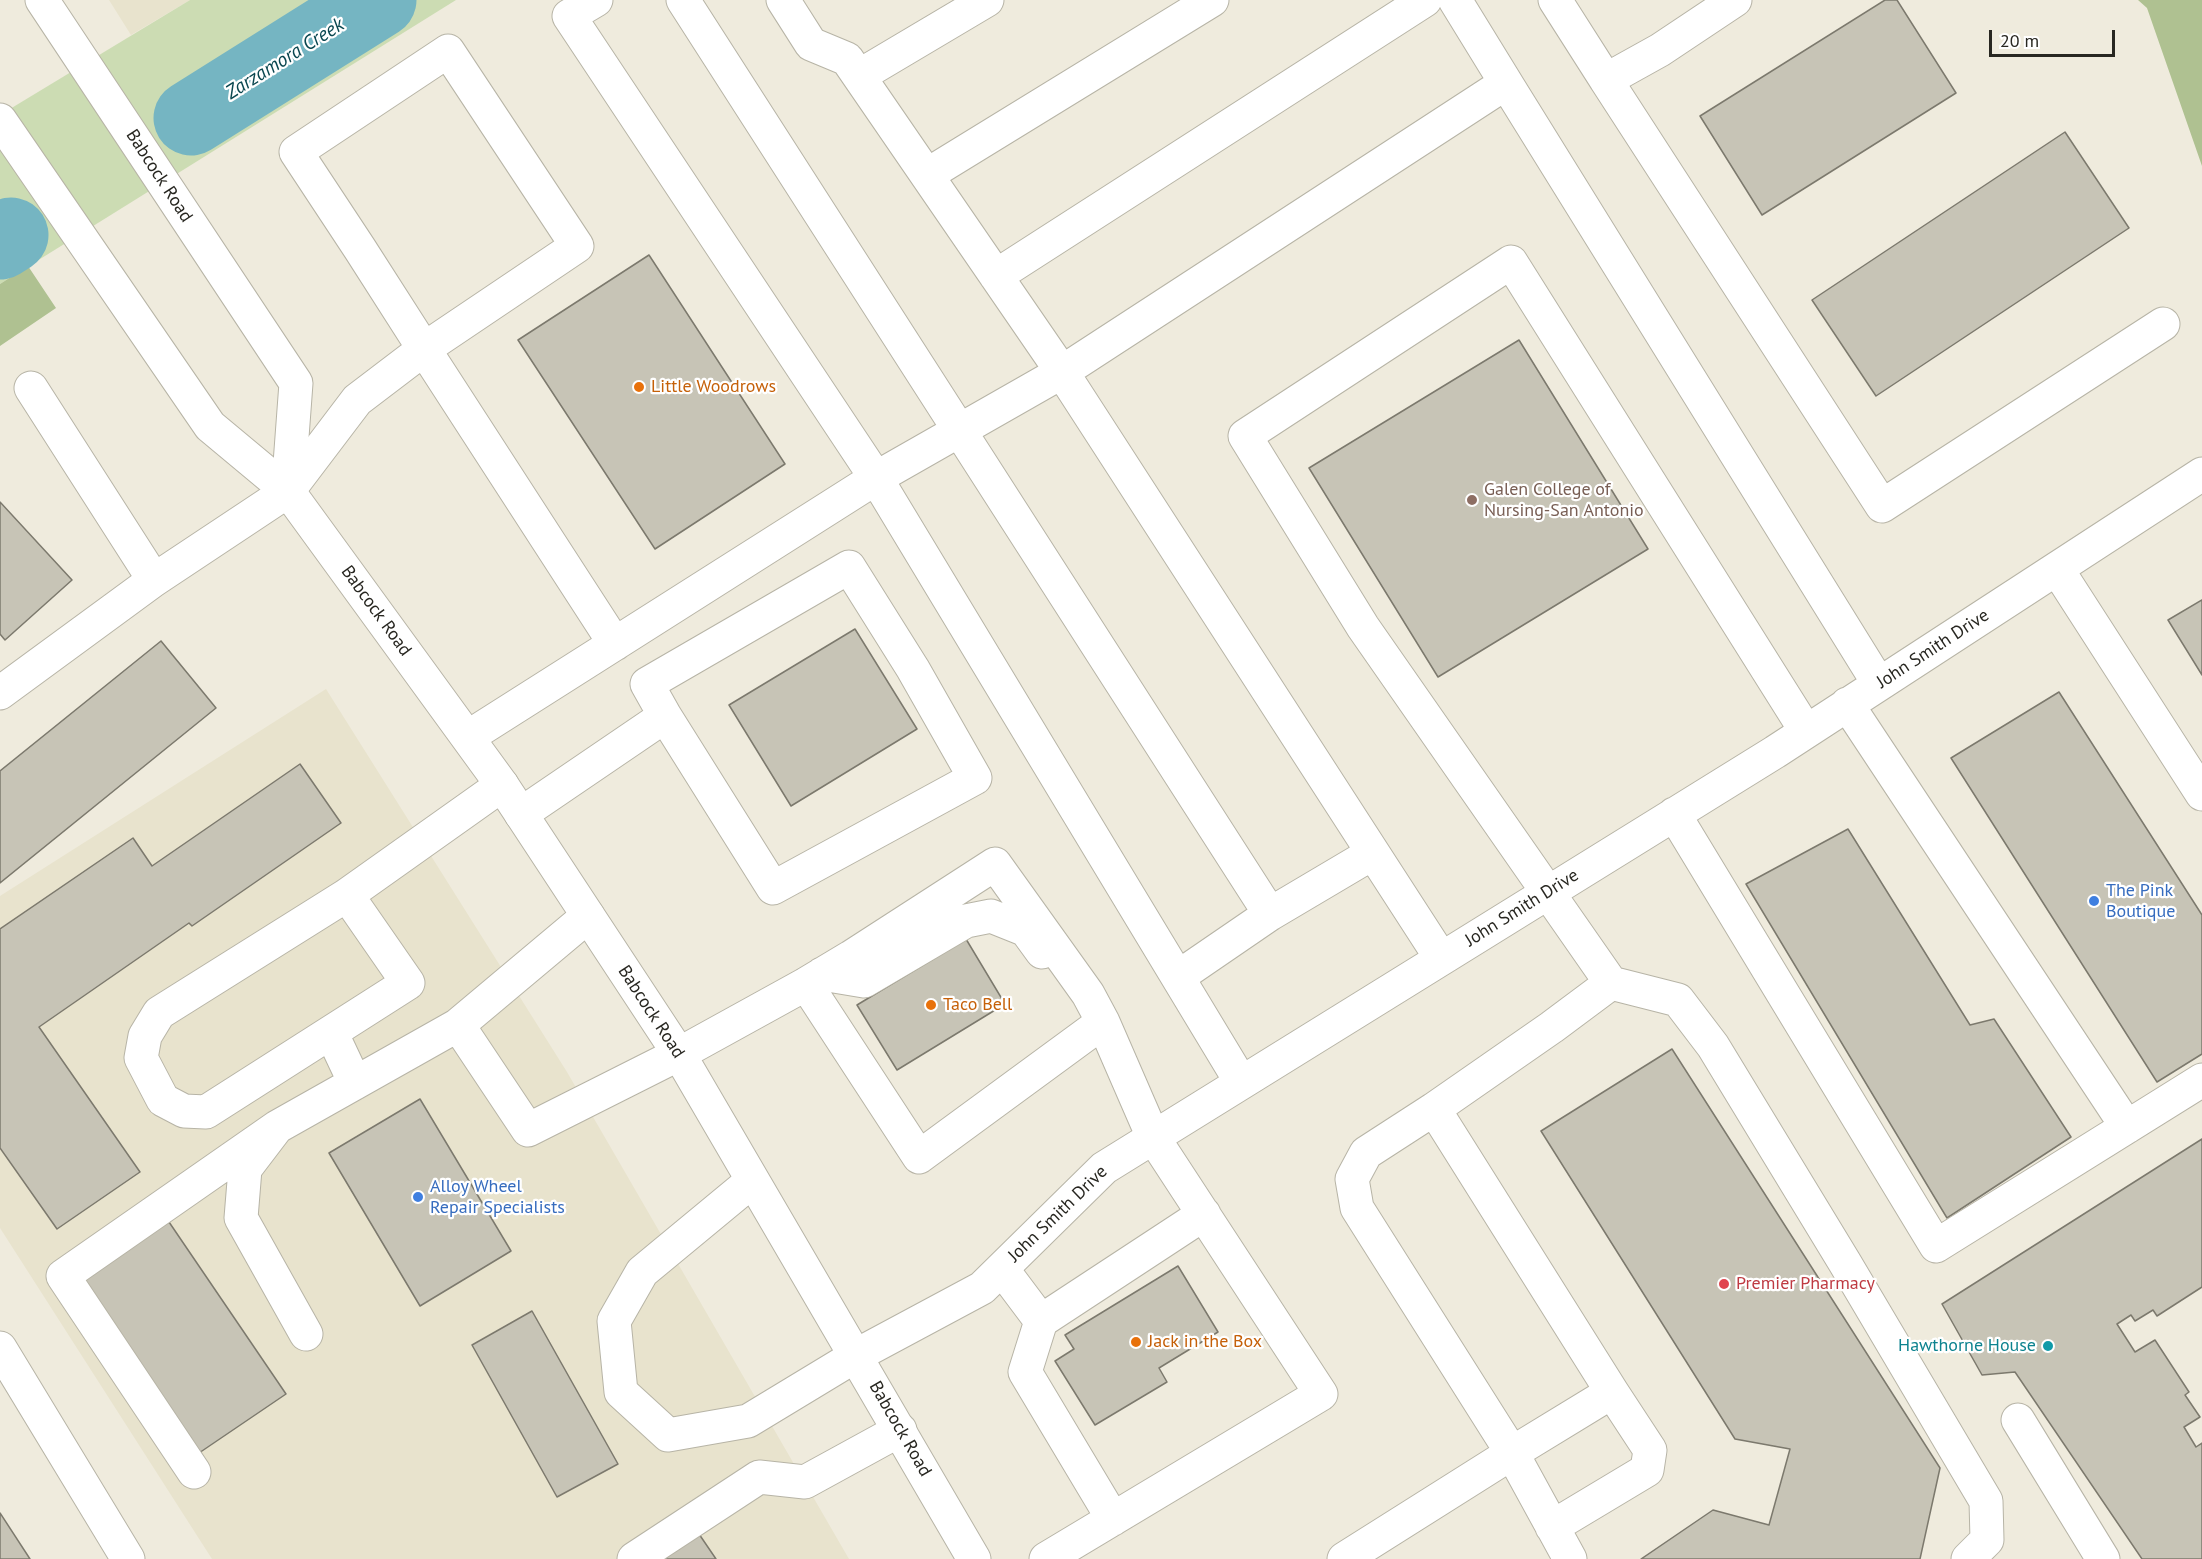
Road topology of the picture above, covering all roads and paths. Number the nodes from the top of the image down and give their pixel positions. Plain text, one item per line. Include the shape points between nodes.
1 (42, 0) edge
2 (596, 0) edge
3 (683, 0) edge
4 (783, 0) edge
5 (987, 0) edge
6 (1212, 0) edge
7 (1425, 0) edge
8 (1455, 0) edge
9 (1555, 0) edge
10 (1735, 0) edge
11 (859, 76) junction
12 (1606, 80) junction
13 (1506, 83) junction
14 (0, 120) edge
15 (927, 175) junction
16 (996, 276) junction
17 (2163, 324) dead end
18 (424, 349) junction
19 (1062, 372) junction
20 (31, 388) dead end
21 (961, 430) junction
22 (2202, 474) edge
23 (876, 478) junction
24 (288, 491) junction
25 (2057, 569) junction
26 (154, 580) junction
27 (615, 644) junction
28 (1878, 684) junction
29 (0, 693) edge
30 (1847, 704) junction
31 (665, 716) junction
32 (1806, 731) junction
33 (468, 737) junction
34 (502, 785) junction
35 (2202, 794) edge
36 (522, 814) junction
37 (1674, 814) junction
38 (1373, 853) junction
39 (1547, 892) junction
40 (347, 895) junction
41 (1270, 914) junction
42 (588, 916) junction
43 (1441, 958) junction
44 (1178, 977) junction
45 (814, 979) junction
46 (1611, 983) junction
47 (1096, 1008) junction
48 (458, 1025) junction
49 (331, 1032) junction
50 (679, 1054) junction
51 (2202, 1080) edge
52 (1241, 1082) junction
53 (355, 1083) junction
54 (1434, 1109) junction
55 (277, 1127) junction
56 (2127, 1127) junction
57 (1153, 1137) junction
58 (752, 1181) junction
59 (1204, 1214) junction
60 (1002, 1269) junction
61 (1041, 1321) junction
62 (306, 1334) dead end
63 (0, 1348) edge
64 (856, 1355) junction
65 (1612, 1392) junction
66 (2018, 1419) dead end
67 (900, 1430) junction
68 (1512, 1453) junction
69 (194, 1472) dead end
70 (1113, 1519) junction
71 (1552, 1527) junction
72 (128, 1559) edge
73 (634, 1559) edge
74 (974, 1559) edge
75 (1046, 1559) edge
76 (1344, 1559) edge
77 (1569, 1559) edge
78 (1968, 1559) edge
79 (2103, 1559) edge

1 - 24 main road, Babcock Road via 296,382
2 - 23 main road via 569,16
3 - 21 main road
4 - 11 main road via 811,44 848,59
5 - 11 main road
6 - 15 main road
7 - 16 main road
8 - 13 main road
9 - 12 main road
10 - 12 main road
11 - 15 main road
12 - 17 main road via 1882,506
13 - 19 main road
13 - 28 main road
14 - 24 main road, Babcock Road via 210,426
15 - 16 main road
16 - 19 main road
18 - 18 main road via 297,152 448,51 577,246
18 - 24 main road via 349,407
18 - 27 main road
19 - 21 main road
19 - 38 main road
20 - 26 main road
21 - 23 main road
21 - 41 main road
22 - 25 main road, John Smith Drive
23 - 27 main road
23 - 44 main road
24 - 26 main road
24 - 33 main road, Babcock Road
25 - 28 main road, John Smith Drive
25 - 35 main road
26 - 29 main road
27 - 33 main road
28 - 30 main road, John Smith Drive
30 - 32 main road, John Smith Drive
30 - 56 main road
31 - 31 main road via 647,684 849,567 975,778 773,888
31 - 36 main road
32 - 37 main road, John Smith Drive
32 - 39 main road via 1511,262 1245,436 1363,627
33 - 34 main road, Babcock Road
34 - 36 main road, Babcock Road
34 - 40 main road
36 - 42 main road, Babcock Road
37 - 39 main road, John Smith Drive
37 - 56 main road via 1936,1246
38 - 41 main road
38 - 43 main road
39 - 43 main road, John Smith Drive
39 - 46 main road
40 - 49 main road via 408,983
40 - 49 main road via 159,1013 145,1036 141,1058 163,1100 184,1111 206,1113
41 - 44 main road
42 - 48 main road
42 - 50 main road, Babcock Road
43 - 52 main road, John Smith Drive
44 - 52 main road
45 - 47 main road via 864,981 966,921 991,916 1026,930 1062,982
45 - 47 main road via 995,864
45 - 47 main road via 918,1156
45 - 50 main road
46 - 54 main road
46 - 78 main road via 1678,1000 1713,1046 1986,1501 1986,1540
47 - 57 main road
48 - 50 main road via 528,1130
48 - 53 main road
49 - 53 main road
50 - 58 main road, Babcock Road
51 - 56 main road
52 - 57 main road, John Smith Drive
53 - 55 main road
54 - 65 main road
54 - 68 main road via 1366,1153 1352,1179 1357,1208
55 - 62 main road via 245,1169 241,1218
55 - 69 main road via 63,1276
57 - 59 main road
57 - 60 main road, John Smith Drive via 1104,1168
58 - 64 main road, Babcock Road
58 - 64 main road, John Smith Drive via 642,1272 614,1321 621,1392 668,1435 748,1421
59 - 61 main road
59 - 70 main road via 1321,1394
60 - 61 main road
60 - 64 main road, John Smith Drive via 982,1288
61 - 70 main road via 1025,1372
63 - 72 main road
64 - 67 main road, Babcock Road
65 - 68 main road
65 - 71 main road via 1650,1450 1647,1470
66 - 79 main road
67 - 73 main road via 806,1482 759,1477
67 - 74 main road, Babcock Road
68 - 71 main road
68 - 76 main road
70 - 75 main road
71 - 77 main road

